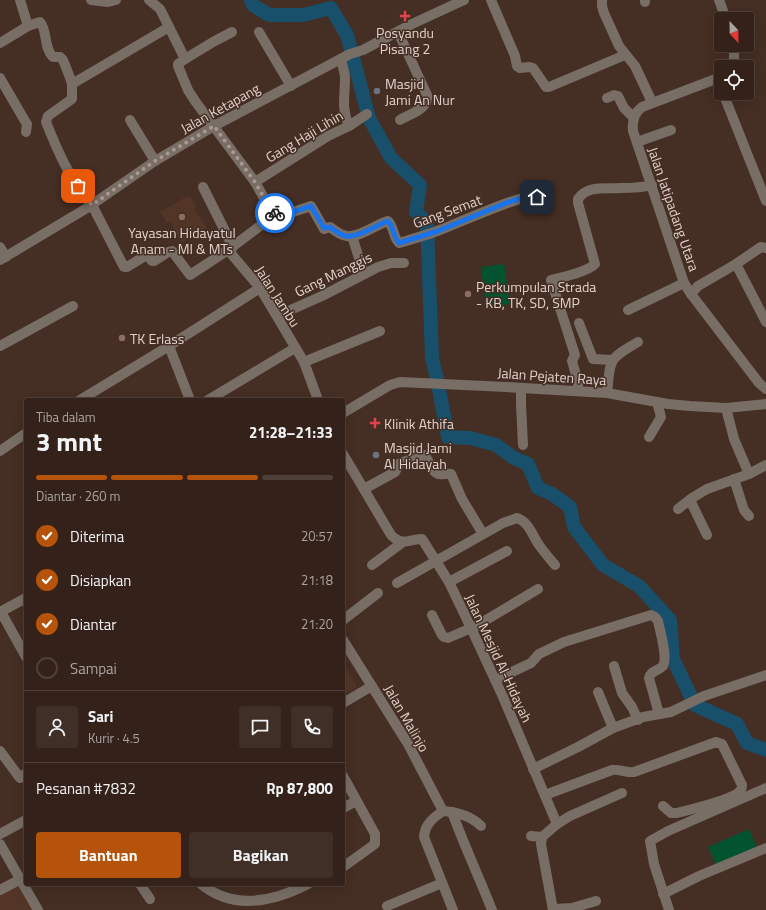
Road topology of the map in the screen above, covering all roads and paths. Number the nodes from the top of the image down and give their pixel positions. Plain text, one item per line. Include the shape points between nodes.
1 (20, 0) edge
2 (91, 0) edge
3 (116, 0) edge
4 (149, 0) edge
5 (464, 0) edge
6 (491, 0) edge
7 (602, 0) edge
8 (719, 0) edge
9 (723, 12) edge
10 (28, 26) junction
11 (170, 27) junction
12 (232, 32) dead end
13 (259, 32) dead end
14 (398, 32) junction
15 (0, 43) edge
16 (625, 55) junction
17 (185, 59) junction
18 (341, 59) junction
19 (0, 78) edge
20 (714, 79) edge
21 (72, 84) junction
22 (290, 86) junction
23 (606, 98) dead end
24 (726, 100) edge
25 (652, 102) junction
26 (367, 114) dead end
27 (634, 118) junction
28 (130, 120) dead end
29 (400, 120) dead end
30 (214, 126) junction
31 (349, 126) junction
32 (671, 130) dead end
33 (26, 132) dead end
34 (637, 142) junction
35 (155, 161) junction
36 (255, 182) junction
37 (652, 185) junction
38 (202, 187) dead end
39 (766, 201) edge
40 (540, 203) dead end
41 (92, 205) junction
42 (273, 214) junction
43 (352, 236) junction
44 (764, 244) edge
45 (0, 247) edge
46 (231, 249) junction
47 (3, 259) edge
48 (404, 263) dead end
49 (736, 264) junction
50 (364, 274) junction
51 (684, 283) junction
52 (260, 288) junction
53 (691, 294) junction
54 (73, 306) dead end
55 (628, 310) dead end
56 (277, 316) junction
57 (766, 322) edge
58 (579, 323) dead end
59 (380, 331) dead end
60 (638, 342) dead end
61 (0, 345) edge
62 (169, 346) junction
63 (295, 348) junction
64 (612, 360) junction
65 (304, 362) junction
66 (762, 386) edge
67 (521, 388) junction
68 (578, 391) junction
69 (607, 393) junction
70 (83, 398) edge
71 (189, 398) edge
72 (211, 398) edge
73 (317, 398) edge
74 (657, 402) junction
75 (764, 404) edge
76 (726, 408) junction
77 (345, 412) edge
78 (24, 434) edge
79 (649, 437) dead end
80 (524, 445) dead end
81 (0, 451) edge
82 (345, 457) edge
83 (766, 465) edge
84 (750, 474) junction
85 (734, 479) junction
86 (364, 489) junction
87 (690, 500) junction
88 (678, 509) dead end
89 (749, 516) dead end
90 (483, 534) junction
91 (707, 535) dead end
92 (404, 542) junction
93 (507, 551) dead end
94 (436, 560) junction
95 (555, 565) dead end
96 (372, 566) dead end
97 (449, 582) junction
98 (397, 583) dead end
99 (538, 589) dead end
100 (378, 593) dead end
101 (24, 599) edge
102 (1, 609) edge
103 (432, 615) dead end
104 (345, 618) edge
105 (471, 628) junction
106 (345, 643) edge
107 (24, 653) edge
108 (614, 666) dead end
109 (766, 675) edge
110 (495, 680) junction
111 (372, 686) junction
112 (598, 692) dead end
113 (345, 702) edge
114 (659, 714) junction
115 (638, 720) junction
116 (613, 728) junction
117 (0, 751) edge
118 (533, 769) junction
119 (23, 775) edge
120 (345, 780) edge
121 (766, 788) edge
122 (622, 793) dead end
123 (545, 795) junction
124 (356, 801) junction
125 (663, 806) dead end
126 (345, 807) edge
127 (448, 812) junction
128 (24, 821) edge
129 (557, 824) junction
130 (481, 826) dead end
131 (0, 834) edge
132 (531, 836) dead end
133 (542, 837) junction
134 (0, 844) edge
135 (766, 848) edge
136 (345, 866) edge
137 (24, 882) edge
138 (442, 883) junction
139 (26, 886) edge
140 (141, 886) edge
141 (207, 886) edge
142 (304, 886) edge
143 (0, 890) edge
144 (663, 894) junction
145 (150, 899) dead end
146 (596, 901) dead end
147 (387, 906) dead end
148 (261, 907) edge
149 (554, 909) edge
150 (38, 910) edge
151 (453, 910) edge
152 (492, 910) edge
153 (669, 910) edge

1 - 10 street
2 - 3 street
4 - 11 street via 160,9
5 - 14 street, Jalan Ketapang
6 - 16 street via 517,66 533,68 546,87
7 - 16 street via 604,13
8 - 9 street
10 - 15 street
10 - 21 street via 41,22 50,54 63,60
11 - 17 street
11 - 21 street
12 - 17 street
13 - 22 street
14 - 18 street, Jalan Ketapang
14 - 29 street via 428,100 425,106
16 - 25 street via 635,66
17 - 30 street via 178,66 188,90
18 - 22 street, Jalan Ketapang
18 - 31 street via 345,74 343,104
19 - 33 street via 27,124
20 - 25 street
21 - 41 street via 72,100 50,114 46,122 65,167
22 - 30 street, Jalan Ketapang
23 - 27 street via 618,96 624,108
24 - 39 street
25 - 27 street via 639,109
26 - 31 street, Gang Haji Lihin
27 - 34 street, Jalan Jatipadang Utara via 633,127
28 - 35 street
30 - 35 street, Jalan Ketapang
30 - 36 street
31 - 36 street, Gang Haji Lihin via 328,136
32 - 34 street
34 - 37 street, Jalan Jatipadang Utara
35 - 41 street, Jalan Ketapang
36 - 42 street
37 - 51 street, Jalan Jatipadang Utara
37 - 68 street via 594,189 578,199 595,264 551,280 575,355 572,361
38 - 46 street, Jalan Jambu
40 - 43 street, Gang Semat via 535,196 528,196 400,243 388,221
41 - 46 street via 125,268 145,256 154,261 172,251 188,274 192,275
41 - 47 street, Jalan Ketapang
42 - 43 street via 277,212 284,215 311,206 324,228 330,227 345,236
42 - 46 street
43 - 50 street
44 - 49 street
45 - 47 street
46 - 52 street, Jalan Jambu
48 - 50 street, Gang Manggis via 386,264
49 - 53 street via 698,286
49 - 57 street
50 - 56 street, Gang Manggis
51 - 53 street, Jalan Jatipadang Utara
51 - 55 street
52 - 56 street, Jalan Jambu
52 - 62 street
53 - 66 street, Jalan Jatipadang Utara
54 - 61 street
56 - 63 street, Jalan Jambu
58 - 64 street via 594,359
59 - 65 street
60 - 64 street
62 - 70 street
62 - 71 street
63 - 65 street, Jalan Jambu
63 - 72 street
64 - 69 street
65 - 73 street, Jalan Jambu
66 - 75 street, Jalan Jatipadang Utara
67 - 68 street, Jalan Pejaten Raya
67 - 77 street, Jalan Pejaten Raya via 400,382
67 - 80 street
68 - 69 street, Jalan Pejaten Raya
69 - 74 street, Jalan Pejaten Raya
74 - 76 street, Jalan Pejaten Raya
74 - 79 street via 661,417
75 - 76 street, Jalan Pejaten Raya
76 - 84 street via 734,438
78 - 81 street
82 - 86 street
83 - 84 street
84 - 85 street
85 - 87 street via 706,489
85 - 89 street via 744,510
86 - 90 street via 395,472 400,463 427,457 437,474 451,474 462,499
86 - 92 street via 391,534
87 - 88 street
87 - 91 street
90 - 94 street
90 - 95 street via 511,520 520,519
92 - 94 street, Jalan Mesjid Al-Hidayah via 422,539
92 - 96 street
93 - 97 street
94 - 97 street, Jalan Mesjid Al-Hidayah
94 - 98 street
97 - 105 street, Jalan Mesjid Al-Hidayah
99 - 105 street
100 - 104 street
101 - 102 street
102 - 107 street
103 - 105 street via 446,638
105 - 110 street, Jalan Mesjid Al-Hidayah
106 - 111 street, Jalan Malinjo
108 - 115 street via 622,693
109 - 114 street via 704,696 671,712
110 - 114 street via 531,663 539,654 564,642 651,615 658,621 665,658 662,666 649,676
110 - 118 street, Jalan Mesjid Al-Hidayah
111 - 113 street
111 - 127 street, Jalan Malinjo
112 - 116 street
114 - 115 street
115 - 116 street
116 - 118 street
117 - 119 street
118 - 123 street, Jalan Mesjid Al-Hidayah
120 - 124 street
121 - 144 street via 651,840 654,864
122 - 129 street
123 - 125 street via 612,770 634,772 716,742 722,744 742,785 740,792 676,813 671,813
123 - 129 street, Jalan Mesjid Al-Hidayah
124 - 126 street
124 - 136 street via 375,834 375,844
127 - 130 street via 470,818
127 - 138 street via 428,823 424,830 424,837
127 - 152 street, Jalan Malinjo via 479,876
128 - 131 street
129 - 133 street
132 - 133 street
133 - 149 street via 541,844
134 - 137 street
135 - 144 street
137 - 143 street
138 - 147 street
138 - 151 street
139 - 150 street
140 - 145 street
141 - 148 street via 214,896 232,906
142 - 148 street
144 - 153 street
146 - 149 street via 572,908

